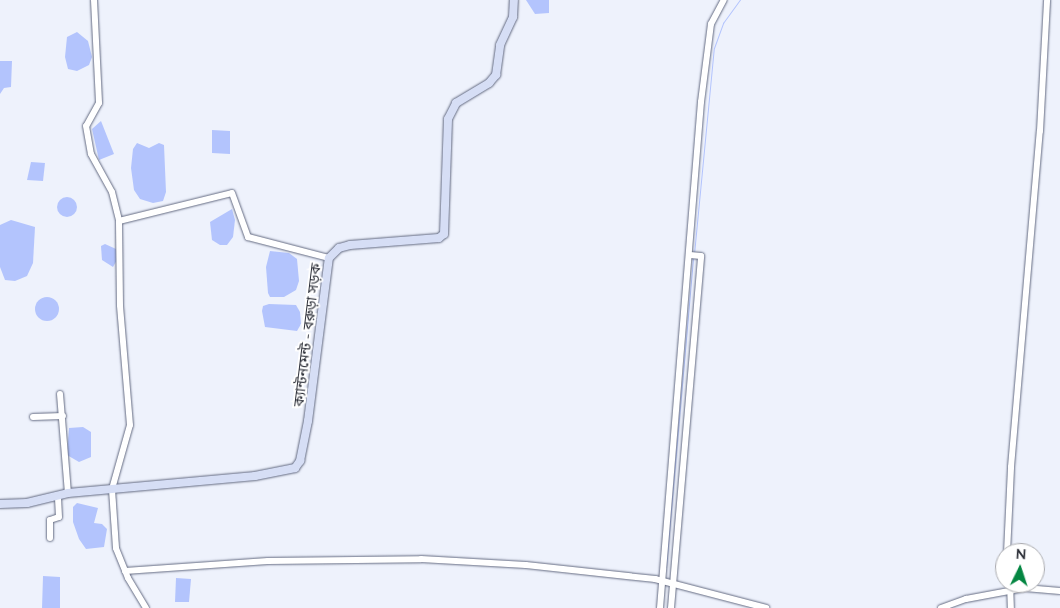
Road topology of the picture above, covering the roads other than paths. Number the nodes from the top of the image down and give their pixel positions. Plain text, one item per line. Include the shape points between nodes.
1 (94, 0) edge
2 (514, 0) edge
3 (724, 0) edge
4 (1047, 0) edge
5 (119, 221) junction
6 (694, 255) junction
7 (329, 258) junction
8 (60, 394) dead end
9 (63, 416) junction
10 (33, 417) dead end
11 (112, 489) junction
12 (68, 494) junction
13 (58, 497) junction
14 (0, 504) edge
15 (50, 538) dead end
16 (1007, 543) edge
17 (125, 571) junction
18 (667, 583) junction
19 (1045, 591) edge
20 (1060, 591) edge
21 (996, 593) edge
22 (1011, 593) edge
23 (146, 608) edge
24 (660, 608) edge
25 (671, 608) edge
26 (766, 608) edge
27 (941, 608) edge
28 (1011, 608) edge

1 - 5 street via 99,102 86,126 91,154 112,192
2 - 7 main road, ক্যান্টনমেন্ট - বরুড়া সড়ক via 513,17 500,45 496,75 490,83 456,103 448,119 444,234 439,238 350,245 339,248
3 - 6 street via 711,24 701,102
4 - 16 street via 1040,131
5 - 7 street via 232,193 248,237
5 - 11 street via 120,305 130,425
6 - 18 street
6 - 18 street via 686,461
7 - 11 main road, ক্যান্টনমেন্ট - বরুড়া সড়ক via 308,421 300,461 295,468 255,476
8 - 9 street
9 - 10 street
9 - 12 street
11 - 12 main road, ক্যান্টনমেন্ট - বরুড়া সড়ক
11 - 17 street via 116,548
12 - 13 main road, ক্যান্টনমেন্ট - বরুড়া সড়ক
13 - 14 main road, ক্যান্টনমেন্ট - বরুড়া সড়ক
13 - 15 street via 59,517 50,520
17 - 18 street via 268,561 421,559 526,565
17 - 23 street
18 - 24 street
18 - 25 street
18 - 26 street
19 - 20 street
21 - 27 street
22 - 28 street

